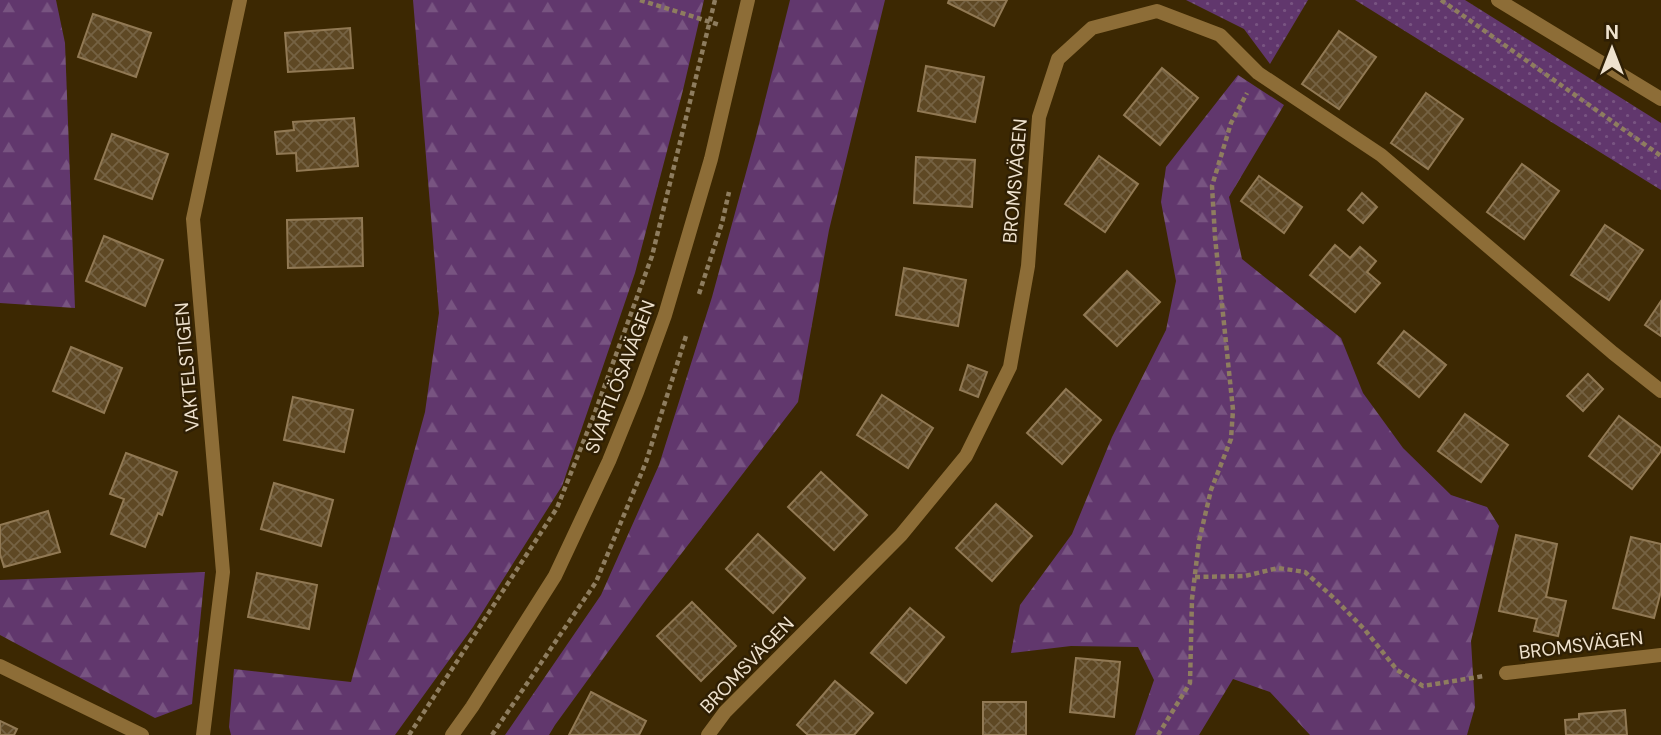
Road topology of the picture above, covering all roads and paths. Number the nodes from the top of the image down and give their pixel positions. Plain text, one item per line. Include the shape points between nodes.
1 (240, 0) edge
2 (640, 0) edge
3 (715, 0) edge
4 (748, 0) edge
5 (1441, 0) edge
6 (1498, 0) edge
7 (710, 22) junction
8 (741, 32) junction
9 (1258, 73) junction
10 (1661, 99) edge
11 (1661, 156) edge
12 (1661, 391) edge
13 (1195, 577) junction
14 (1661, 655) edge
15 (0, 666) edge
16 (1506, 673) joint
17 (142, 735) edge
18 (202, 735) edge
19 (409, 735) edge
20 (452, 735) edge
21 (708, 735) edge
22 (1158, 735) edge

1 - 18 street, VAKTELSTIGEN via 193,219 223,572
2 - 7 path
3 - 7 path
4 - 8 street, SVARTLÖSAVÄGEN
5 - 11 path
6 - 10 street
7 - 8 path
7 - 19 path via 652,257 557,508
8 - 20 street, SVARTLÖSAVÄGEN via 711,159 665,315 610,461 555,576
9 - 12 street, BROMSVÄGEN via 1381,155
9 - 13 path via 1231,123 1212,187 1233,410 1231,439 1211,490
9 - 21 street, BROMSVÄGEN via 1220,35 1157,11 1091,28 1058,60 1039,117 1028,266 1010,367 966,456 901,536 725,712
13 - 16 path via 1245,576 1278,568 1305,572 1365,630 1397,670 1423,686
13 - 22 path via 1190,683
14 - 16 street, BROMSVÄGEN
15 - 17 street

